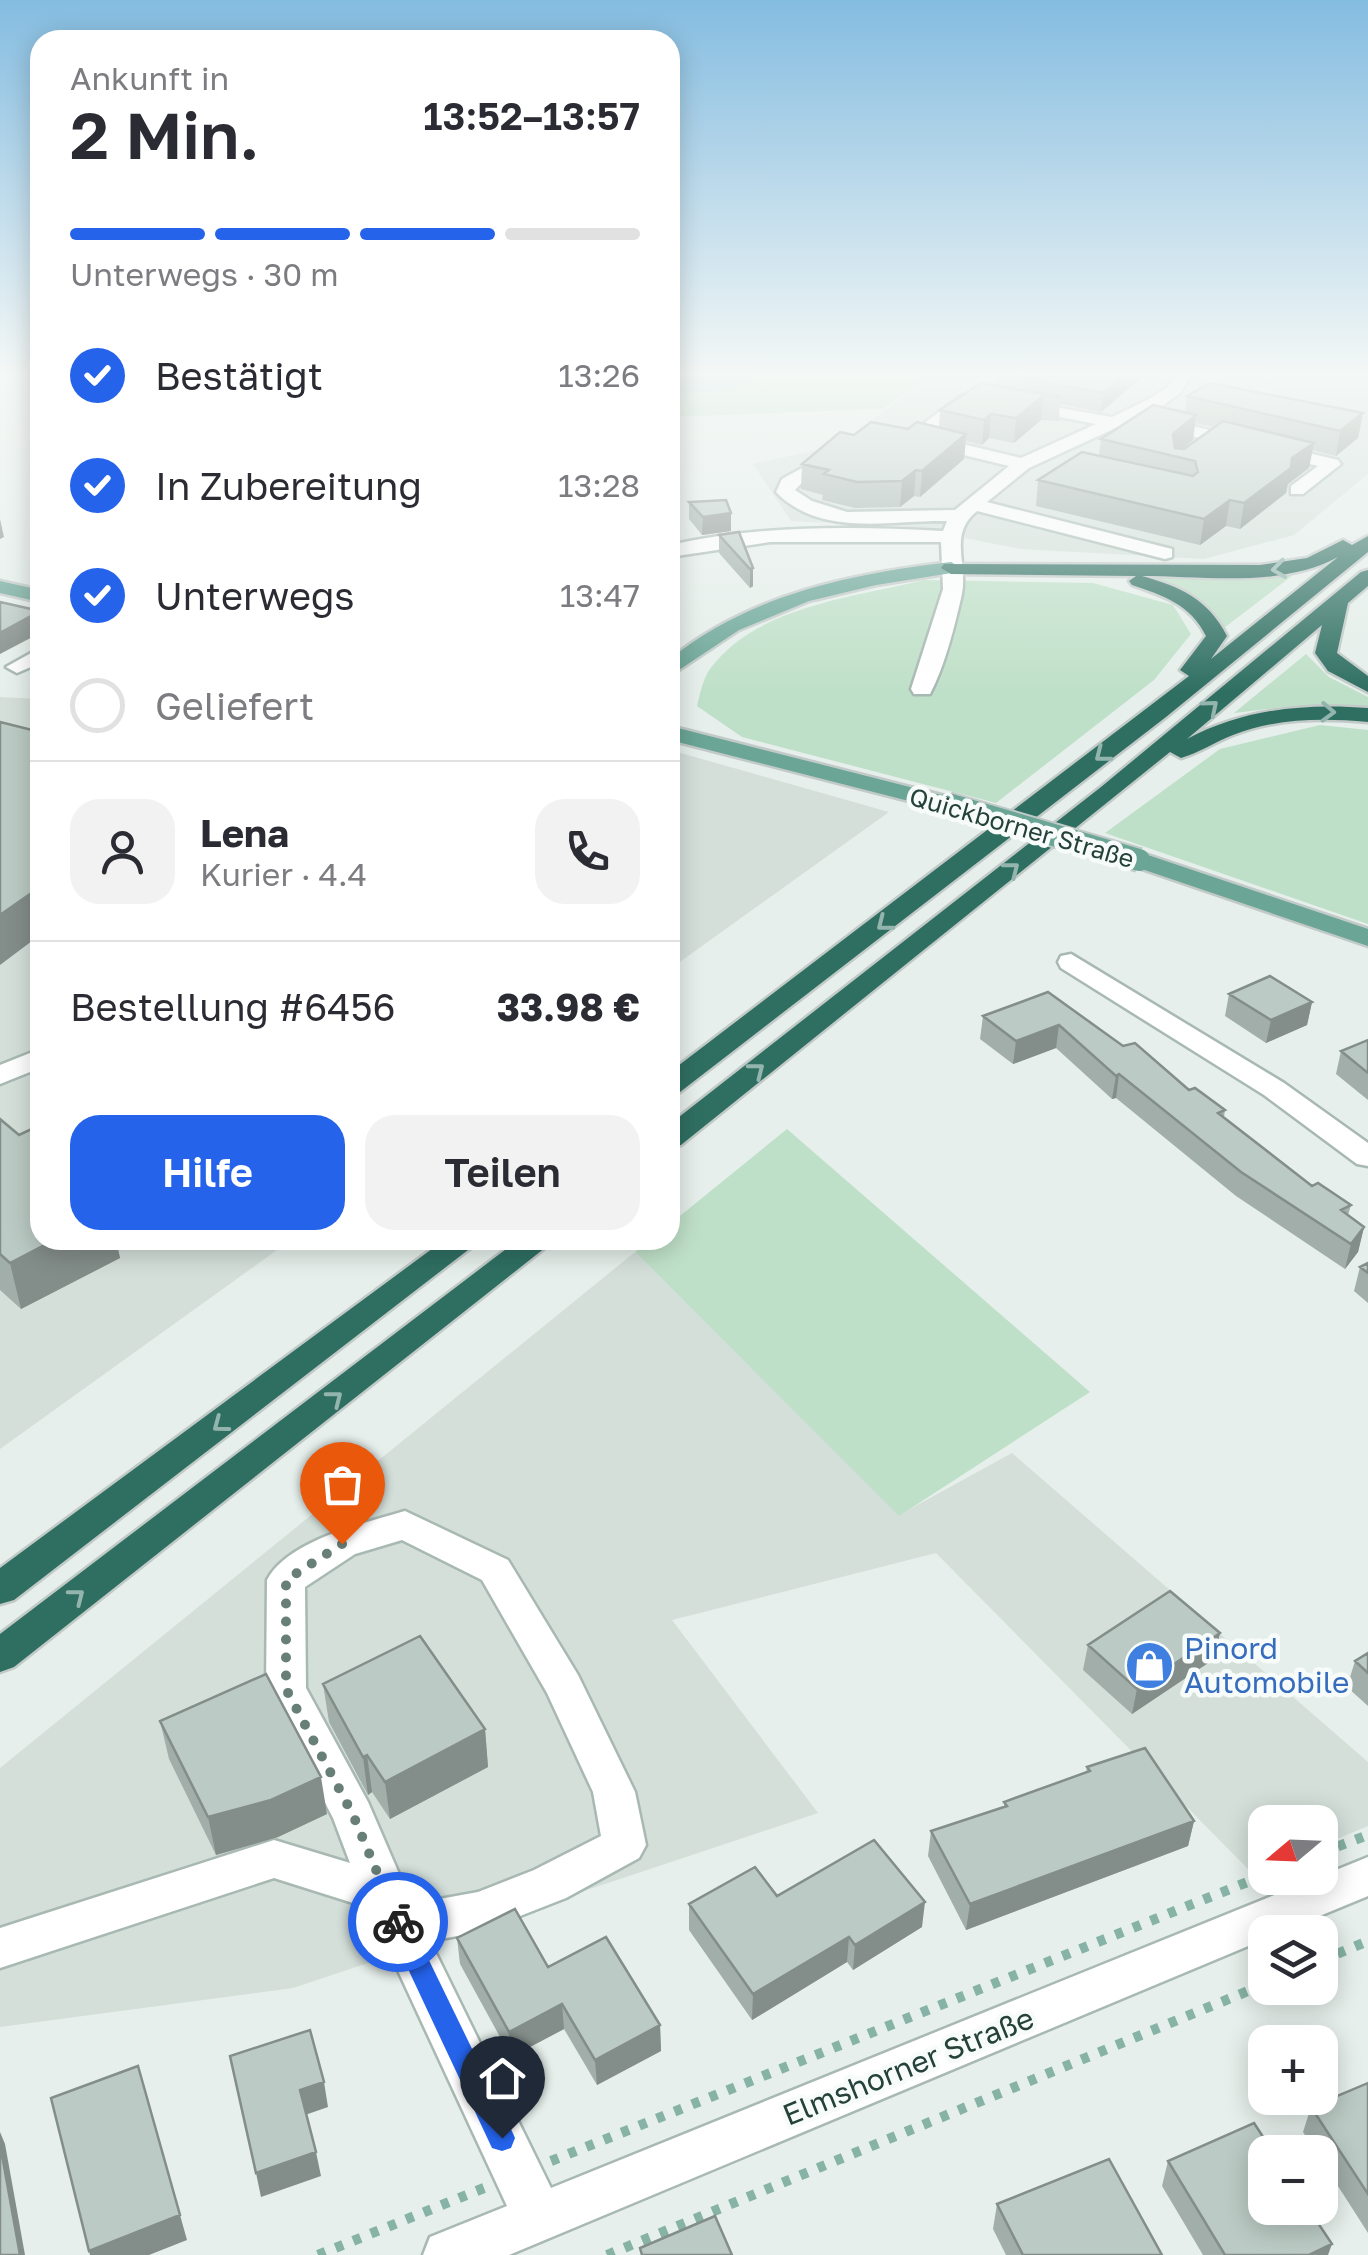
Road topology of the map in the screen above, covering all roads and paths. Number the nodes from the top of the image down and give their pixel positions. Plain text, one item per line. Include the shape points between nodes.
1 (788, 482) edge
2 (1002, 482) edge
3 (1308, 482) edge
4 (1298, 490) dead end
5 (965, 510) junction
6 (1368, 532) edge
7 (950, 538) junction
8 (1368, 542) edge
9 (680, 549) edge
10 (1165, 553) dead end
11 (951, 568) junction
12 (1067, 568) junction
13 (1368, 576) edge
14 (0, 587) edge
15 (30, 594) edge
16 (1338, 601) junction
17 (30, 660) edge
18 (680, 661) edge
19 (17, 667) dead end
20 (1368, 685) edge
21 (922, 689) dead end
22 (1158, 712) junction
23 (1368, 715) edge
24 (680, 736) edge
25 (1109, 792) junction
26 (1368, 938) edge
27 (1071, 962) dead end
28 (30, 1062) edge
29 (0, 1075) edge
30 (680, 1078) edge
31 (680, 1131) edge
32 (1368, 1157) edge
33 (453, 1250) edge
34 (526, 1250) edge
35 (0, 1589) edge
36 (0, 1656) edge
37 (1368, 1835) edge
38 (1338, 1847) edge
39 (1368, 1876) edge
40 (1248, 1882) edge
41 (392, 1910) junction
42 (1368, 1941) edge
43 (0, 1948) edge
44 (1338, 1954) edge
45 (1248, 1991) edge
46 (518, 2174) junction
47 (539, 2218) junction
48 (318, 2255) edge
49 (448, 2255) edge
50 (607, 2255) edge

1 - 5 street via 785,492 809,510 869,519
2 - 5 street
3 - 4 street
5 - 7 street
5 - 10 street
6 -> 12 highway via 1312,563 1260,572
7 - 9 street via 773,538
7 - 11 street
8 - 22 highway
11 - 12 highway
11 - 18 main road via 846,584 766,608
11 - 21 street via 953,590
12 - 22 highway via 1136,580 1204,610 1217,636
13 - 16 highway
14 - 15 main road
16 - 20 highway via 1326,653
25 -> 16 highway
17 - 19 street
22 -> 30 highway
25 -> 23 highway via 1216,731 1255,718 1314,711
24 - 26 main road, Quickborner Straße, bridge via 1139,860
31 -> 25 highway
27 - 32 street via 1274,1089
28 - 29 street
33 -> 35 highway
36 -> 34 highway
37 - 38 path
39 - 47 street, Elmshorner Straße
40 - 46 path
41 - 41 street via 353,1815 286,1689 286,1580 342,1544 405,1525 495,1570 564,1686 614,1792 624,1845 478,1912
41 - 43 street via 274,1860
41 - 46 street
42 - 44 path
45 - 50 path
46 - 47 street
46 - 48 path
47 - 49 street, Elmshorner Straße

